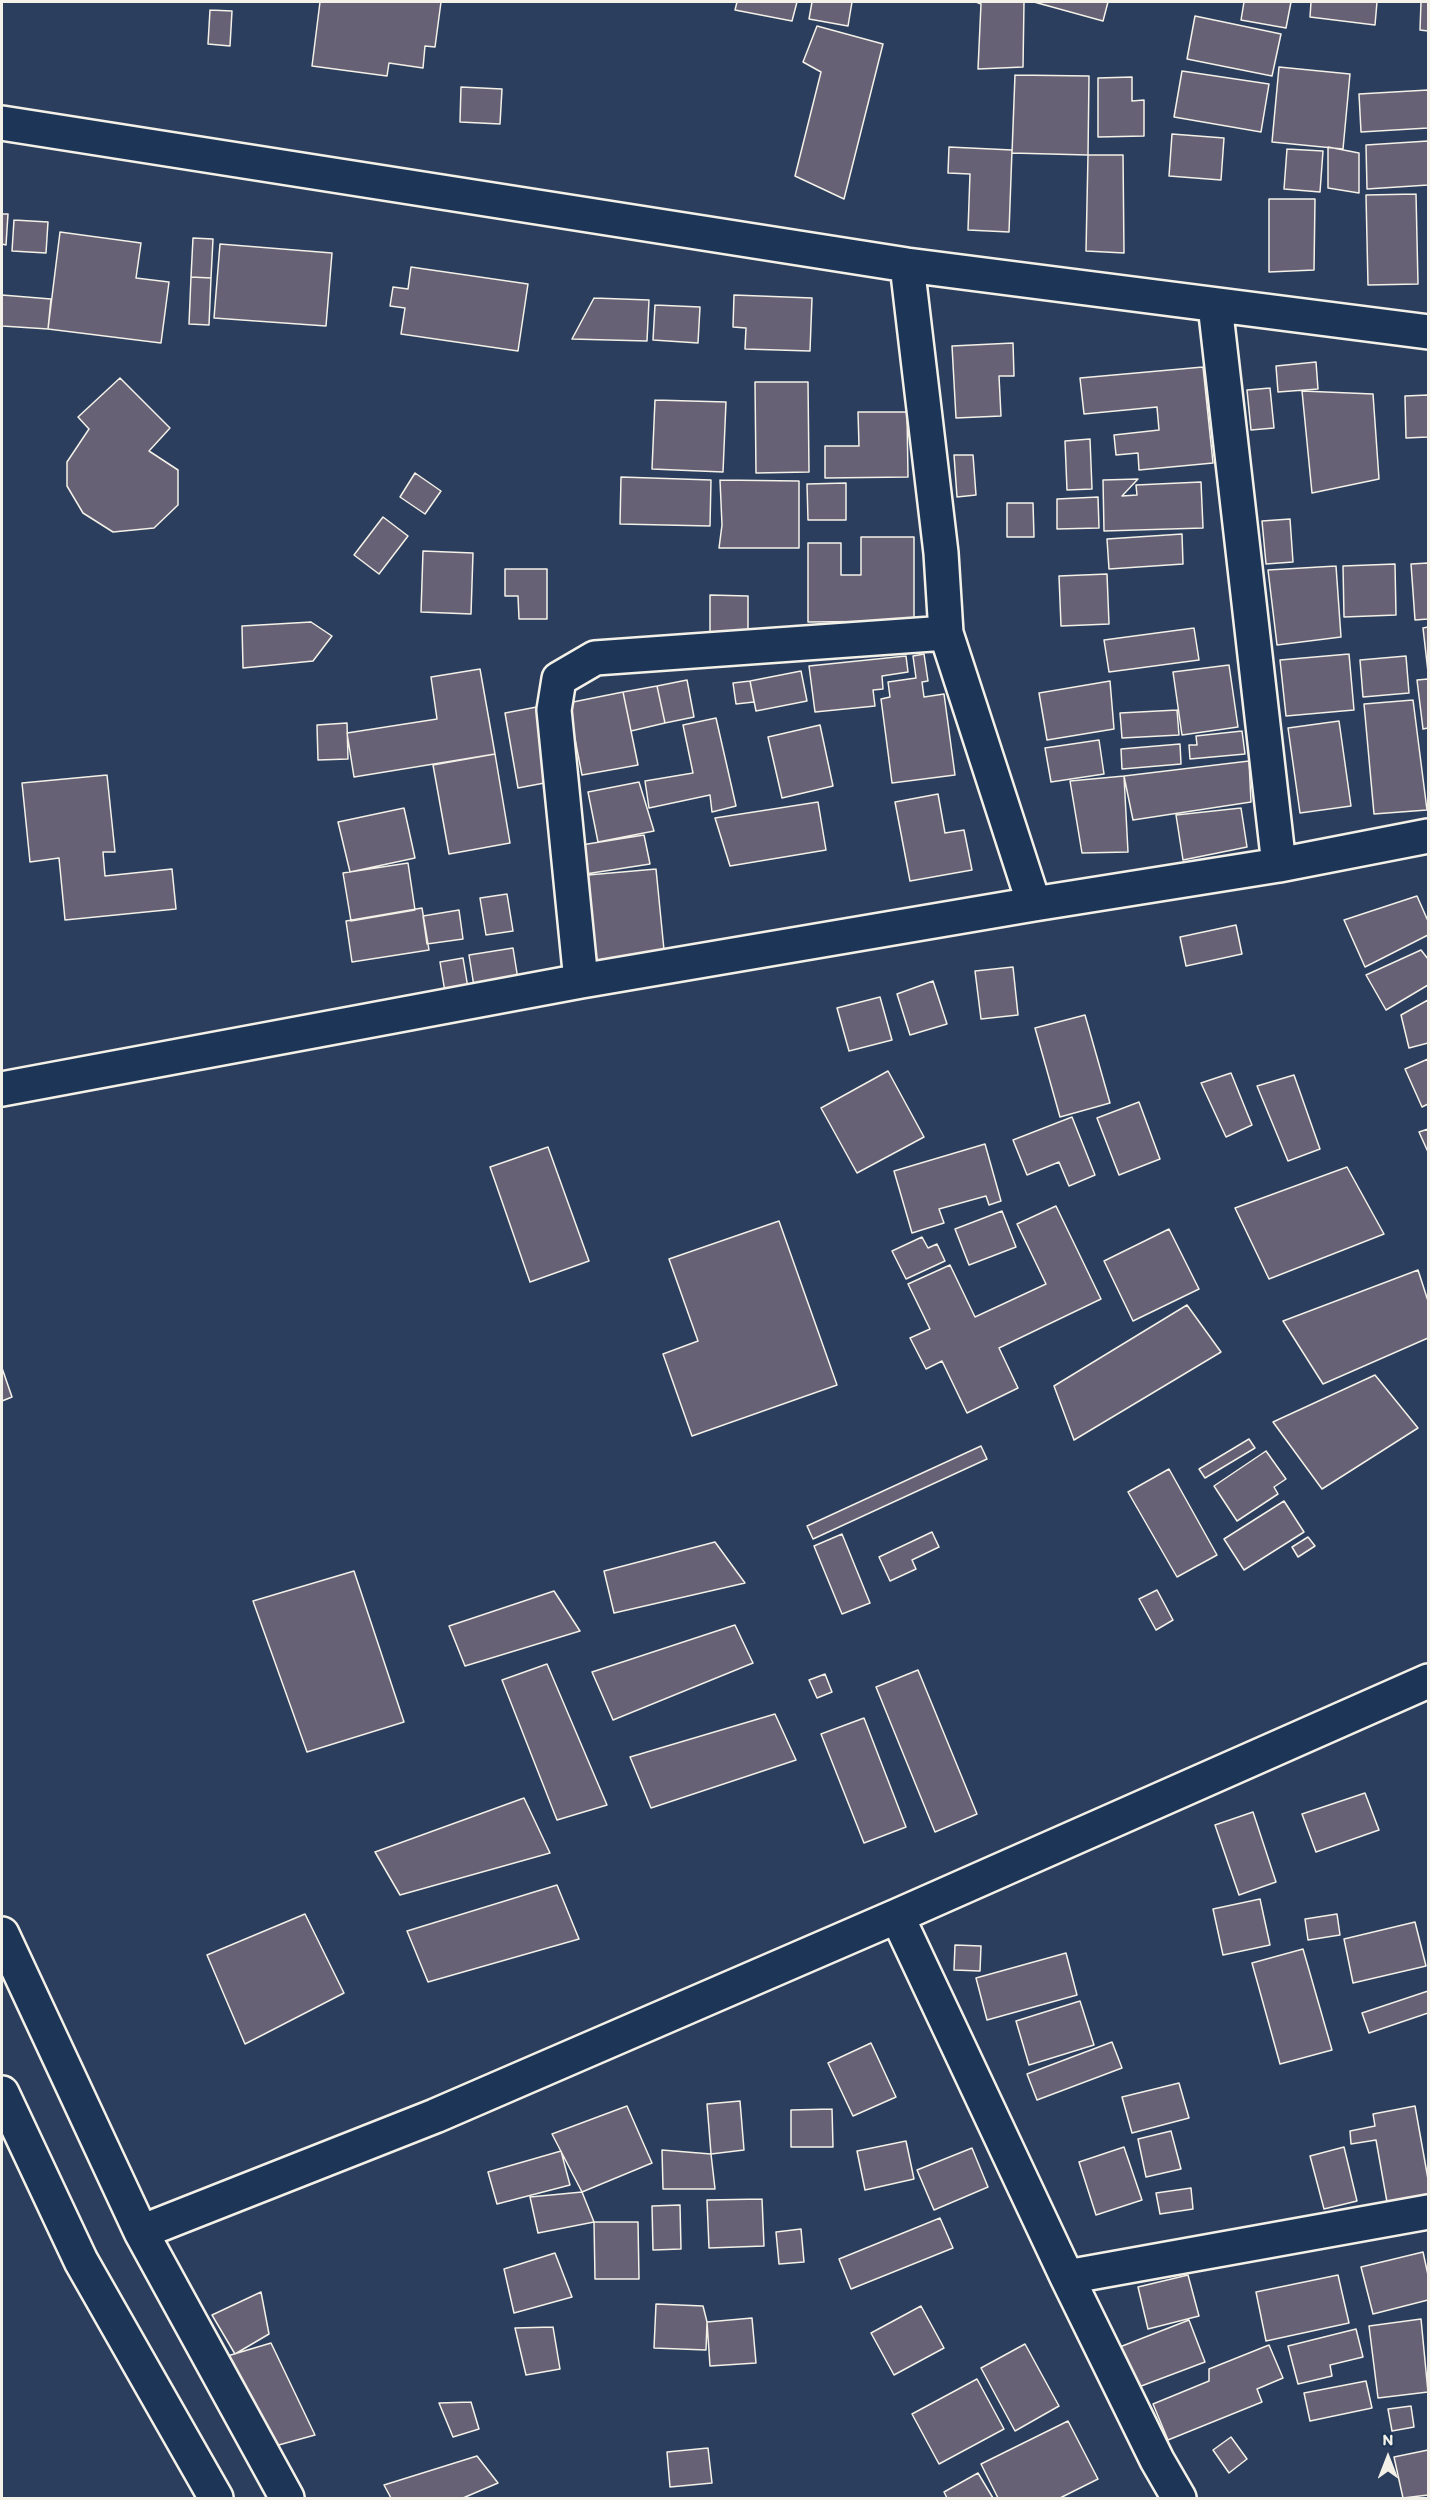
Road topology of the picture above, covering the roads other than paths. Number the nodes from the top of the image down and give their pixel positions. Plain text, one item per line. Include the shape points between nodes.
1 (2, 123) edge
2 (907, 265) junction
3 (1215, 305) junction
4 (1428, 332) edge
5 (946, 633) junction
6 (1428, 836) edge
7 (1279, 865) junction
8 (1034, 904) junction
9 (581, 981) junction
10 (2, 1089) edge
11 (1428, 1681) edge
12 (897, 1916) junction
13 (2, 1934) edge
14 (2, 2093) edge
15 (1428, 2212) edge
16 (141, 2232) junction
17 (1067, 2277) junction
18 (216, 2499) edge
19 (287, 2499) edge
20 (1179, 2499) edge

1 - 2 street
2 - 3 street
2 - 5 street via 941,554
3 - 4 street
3 - 7 street
5 - 8 street
5 - 9 street via 595,658 559,679 554,710
6 - 7 street
7 - 8 street
8 - 9 street
9 - 10 street
11 - 12 street
12 - 16 street via 435,2116
12 - 17 street
13 - 16 street
14 - 18 street via 81,2261
15 - 17 street
16 - 19 street
17 - 20 street

